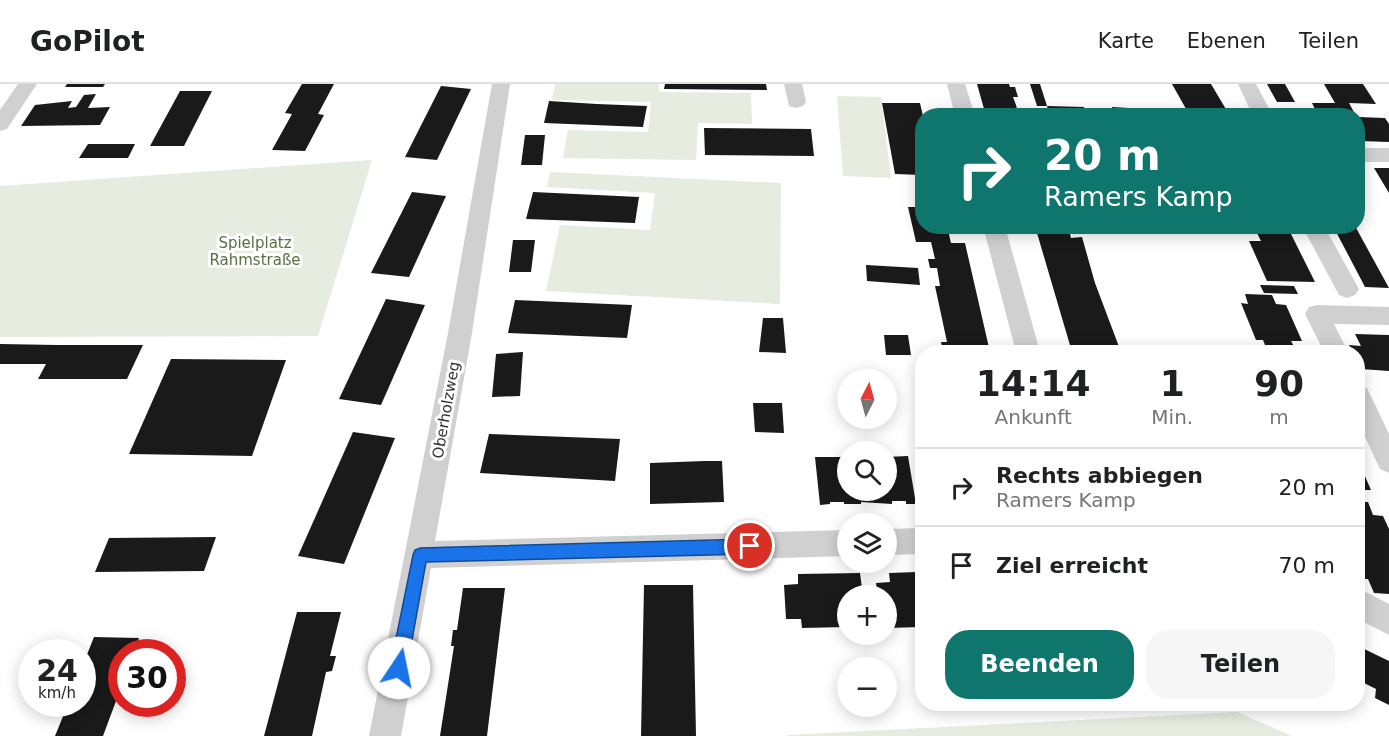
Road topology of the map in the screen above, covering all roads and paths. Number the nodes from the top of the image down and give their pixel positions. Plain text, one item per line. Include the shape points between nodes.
1 (28, 84) edge
2 (501, 84) edge
3 (956, 84) edge
4 (1246, 84) edge
5 (962, 108) edge
6 (1259, 108) edge
7 (0, 123) edge
8 (1365, 155) edge
9 (1389, 155) edge
10 (996, 234) edge
11 (1317, 234) edge
12 (1347, 289) dead end
13 (1389, 316) edge
14 (1026, 345) edge
15 (1332, 345) edge
16 (1365, 411) edge
17 (1389, 461) edge
18 (915, 541) edge
19 (897, 542) edge
20 (837, 543) edge
21 (420, 555) junction
22 (1365, 607) edge
23 (1389, 620) edge
24 (386, 736) edge

1 - 7 street
2 - 21 street, Oberholzweg
3 - 5 street
4 - 6 street
8 - 9 street
10 - 14 street
11 - 12 street
13 - 15 street via 1317,314
16 - 17 street
18 - 19 street
20 - 21 street
21 - 24 street, Oberholzweg
22 - 23 street

